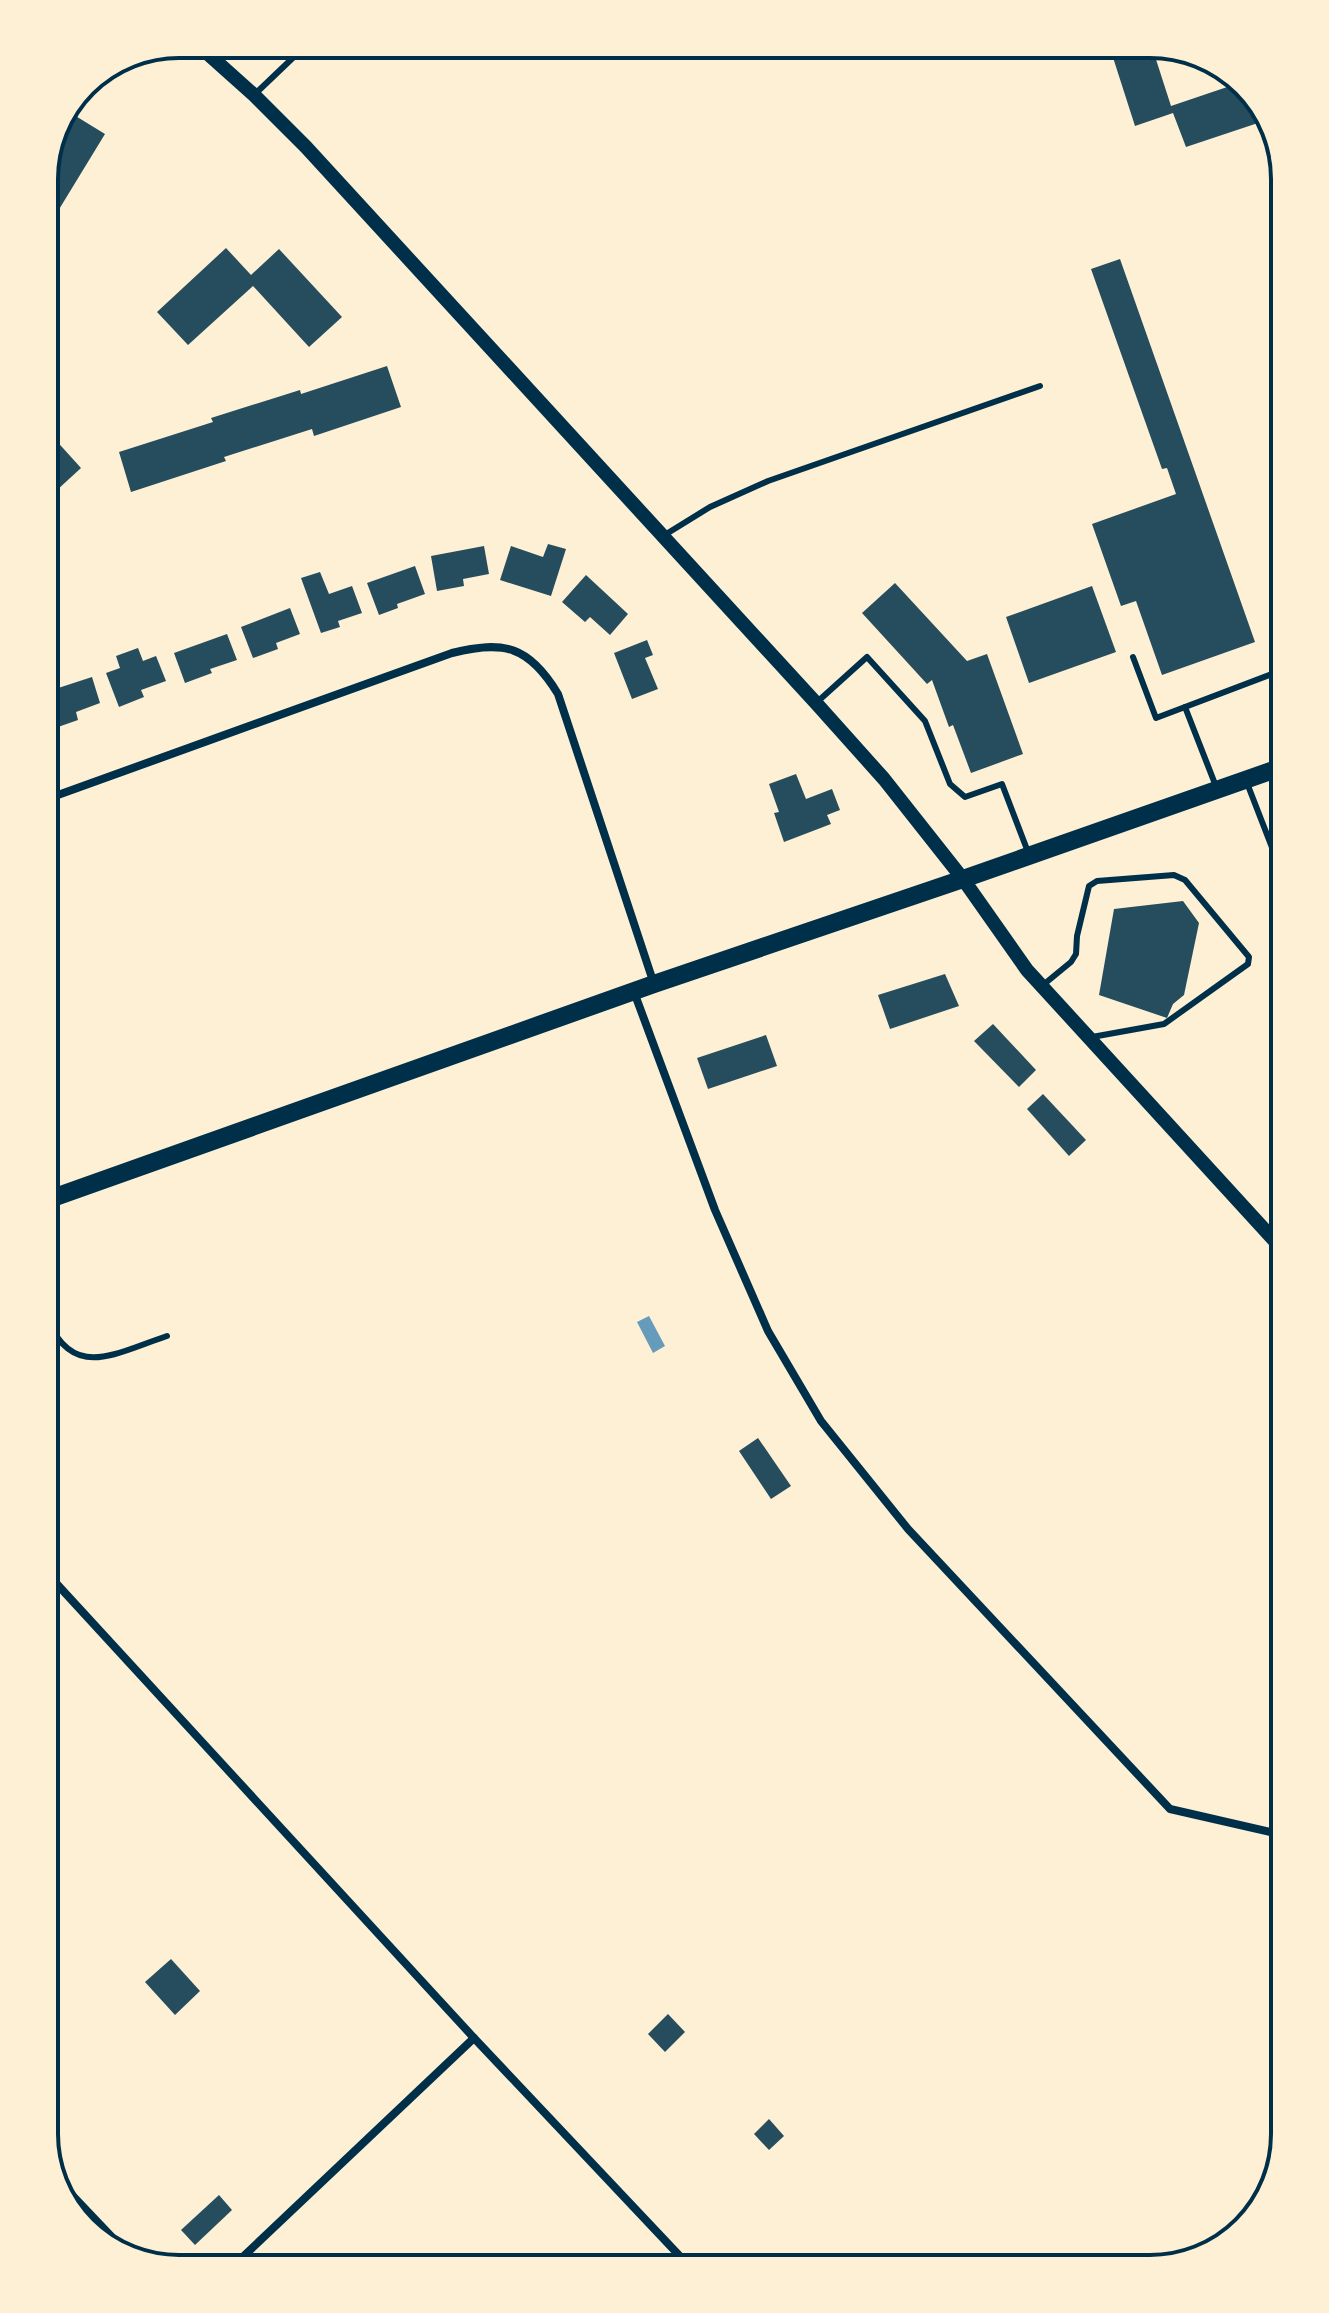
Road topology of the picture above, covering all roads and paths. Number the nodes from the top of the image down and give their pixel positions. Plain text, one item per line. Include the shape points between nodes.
1 (213, 58) edge
2 (293, 58) edge
3 (254, 95) junction
4 (1040, 386) dead end
5 (663, 536) junction
6 (1133, 657) dead end
7 (1271, 674) edge
8 (816, 703) junction
9 (1185, 707) junction
10 (1271, 771) edge
11 (1246, 780) junction
12 (1218, 789) junction
13 (58, 795) edge
14 (1271, 845) edge
15 (1030, 856) junction
16 (963, 879) junction
17 (654, 984) junction
18 (1042, 986) junction
19 (634, 991) junction
20 (1089, 1038) junction
21 (58, 1196) edge
22 (1271, 1237) edge
23 (167, 1336) dead end
24 (58, 1338) edge
25 (58, 1585) edge
26 (1271, 1832) edge
27 (474, 2038) junction
28 (79, 2203) edge
29 (105, 2229) edge
30 (245, 2255) edge
31 (679, 2255) edge

1 - 3 street
2 - 3 lane
3 - 5 street
4 - 5 lane via 768,481
5 - 8 street
6 - 9 lane via 1156,718
7 - 9 lane
8 - 15 lane via 867,657 925,721 950,784 965,797 1002,784
8 - 16 street
9 - 12 lane
10 - 11 main road
11 - 12 main road
11 - 14 lane
12 - 15 main road
13 - 17 street via 452,653 506,647 541,669 558,694
15 - 16 main road
16 - 17 main road
16 - 18 street
17 - 19 main road
18 - 20 street
18 - 20 lane via 1076,954 1089,886 1097,881 1174,875 1185,880 1249,957 1248,964 1164,1024
19 - 21 main road
19 - 26 street via 715,1210 768,1331 821,1421 908,1529 1170,1809
20 - 22 street
23 - 24 lane via 90,1358 67,1350
25 - 27 street
27 - 30 street
27 - 31 street
28 - 29 street

